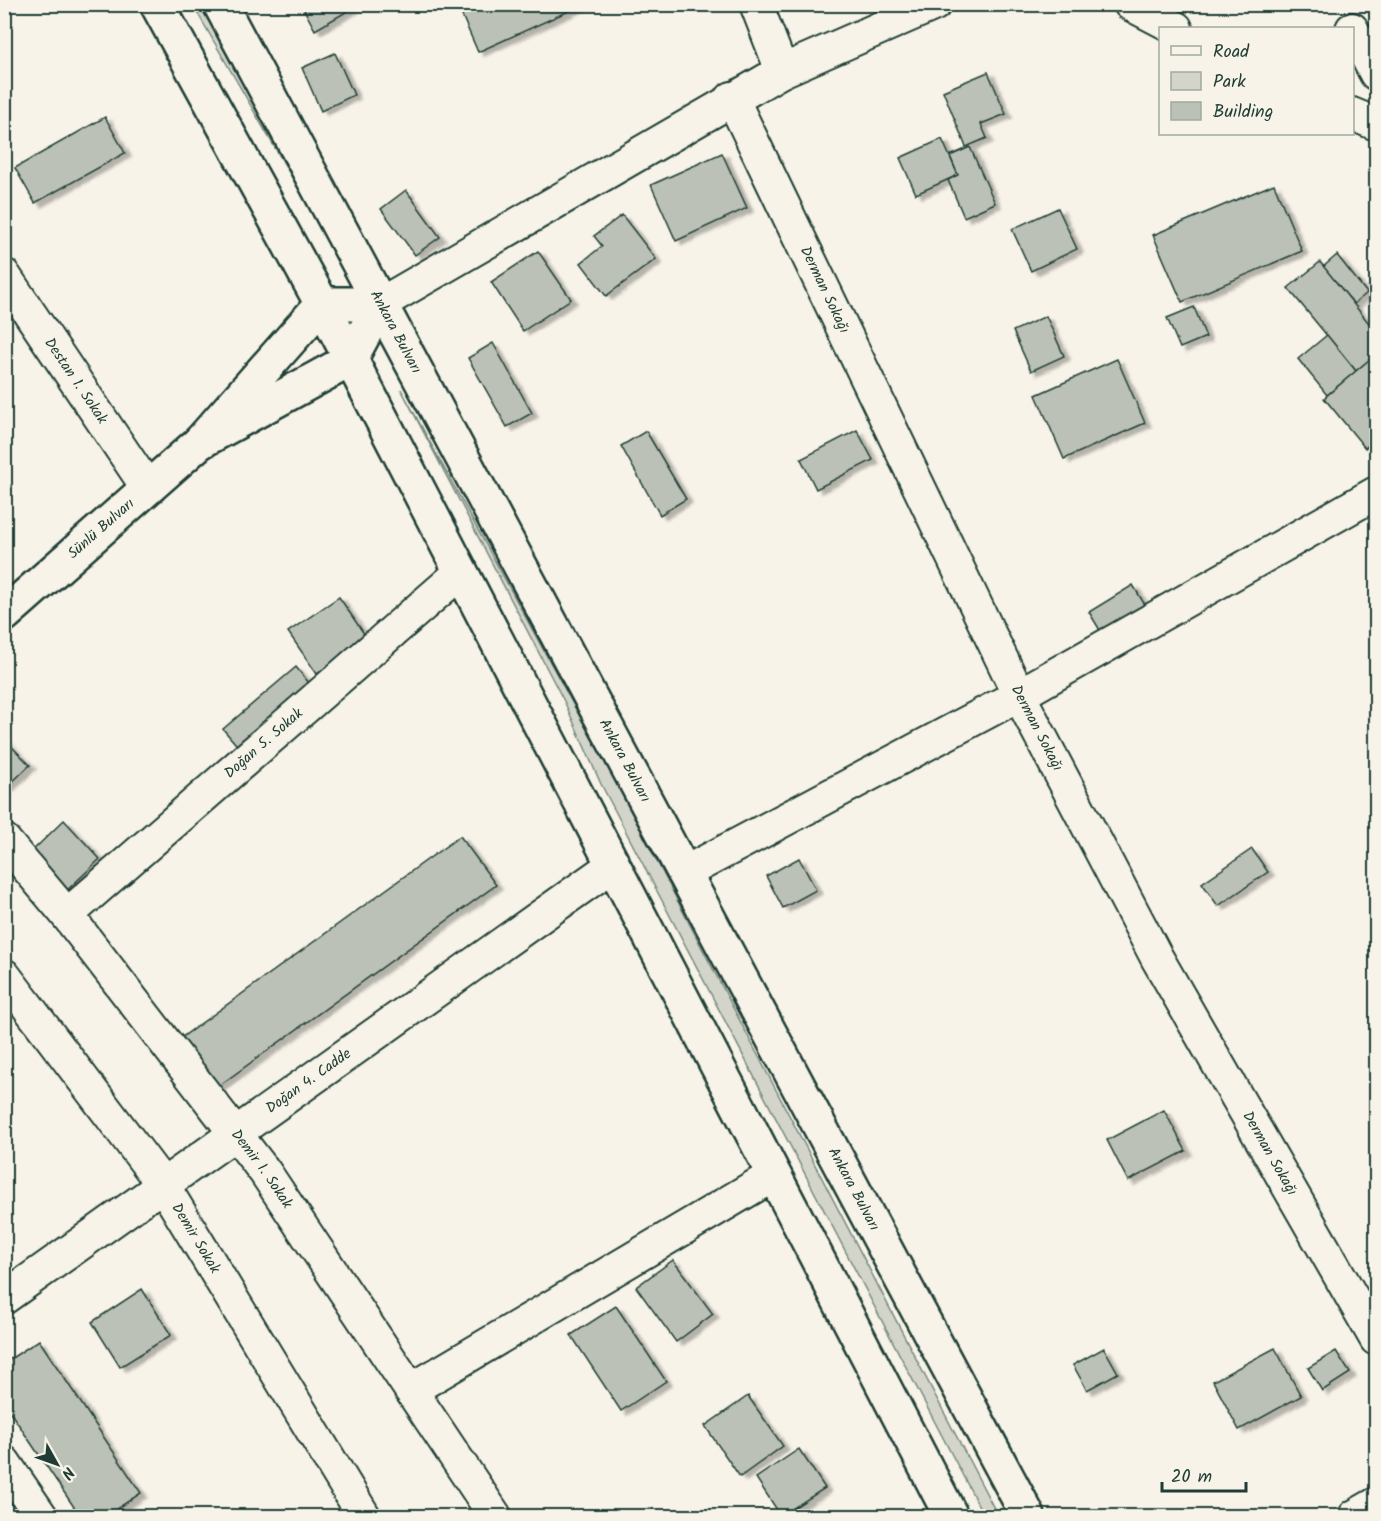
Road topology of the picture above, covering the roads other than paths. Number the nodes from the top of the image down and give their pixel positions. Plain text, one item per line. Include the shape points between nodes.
1 (157, 4) edge
2 (220, 4) edge
3 (756, 4) edge
4 (935, 4) edge
5 (1130, 4) edge
6 (1339, 4) edge
7 (870, 19) edge
8 (1174, 27) edge
9 (1351, 27) edge
10 (1354, 33) edge
11 (782, 70) junction
12 (1377, 74) edge
13 (732, 98) junction
14 (1354, 114) edge
15 (1377, 124) edge
16 (4, 275) edge
17 (322, 304) junction
18 (380, 304) junction
19 (350, 360) junction
20 (200, 442) junction
21 (147, 487) junction
22 (1377, 493) edge
23 (461, 572) junction
24 (4, 615) edge
25 (1019, 694) junction
26 (4, 840) edge
27 (613, 865) junction
28 (684, 873) junction
29 (68, 915) junction
30 (4, 975) edge
31 (236, 1133) junction
32 (774, 1175) junction
33 (163, 1185) junction
34 (4, 1298) edge
35 (1377, 1339) edge
36 (411, 1390) junction
37 (4, 1462) edge
38 (1377, 1504) edge
39 (41, 1516) edge
40 (364, 1516) edge
41 (495, 1516) edge
42 (951, 1516) edge
43 (1029, 1516) edge
44 (1355, 1516) edge

1 - 17 main road
2 - 18 main road, Ankara Bulvarı
3 - 11 street
4 - 7 street
5 - 8 street
6 - 9 street
7 - 11 street
10 - 12 street
11 - 13 street
13 - 18 street
13 - 25 street, Derman Sokağı
14 - 15 street
16 - 21 street, Destan 1. Sokak
17 - 18 main road
17 - 19 main road
17 - 20 main road, Sünlü Bulvarı
18 - 19 main road
18 - 28 main road, Ankara Bulvarı
19 - 20 main road, Sünlü Bulvarı
19 - 23 main road
20 - 21 main road, Sünlü Bulvarı
21 - 24 main road, Sünlü Bulvarı
22 - 25 street
23 - 27 main road
23 - 29 street, Doğan 5. Sokak
25 - 28 street
25 - 35 street, Derman Sokağı via 1156,958
26 - 29 street, Demir 1. Sokak
27 - 31 street, Doğan 4. Cadde
27 - 32 main road
28 - 43 main road, Ankara Bulvarı
29 - 31 street, Demir 1. Sokak
30 - 33 street, Demir Sokak
31 - 33 street, Doğan 4. Cadde
31 - 36 street, Demir 1. Sokak via 303,1226
32 - 36 street
32 - 42 main road
33 - 34 street, Doğan 4. Cadde
33 - 40 street, Demir Sokak
36 - 41 street, Demir 1. Sokak
37 - 39 street
38 - 44 street

